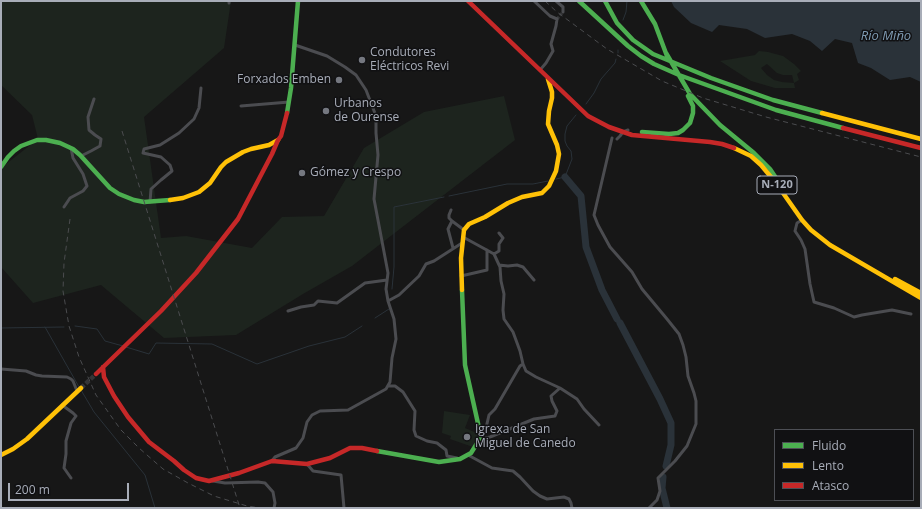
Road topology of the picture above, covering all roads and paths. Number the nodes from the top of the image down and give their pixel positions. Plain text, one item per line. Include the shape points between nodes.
1 (298, 1) edge
2 (468, 1) edge
3 (534, 1) edge
4 (556, 1) edge
5 (579, 1) edge
6 (605, 1) edge
7 (642, 1) edge
8 (563, 12) dead end
9 (295, 45) junction
10 (666, 53) junction
11 (540, 70) junction
12 (547, 77) junction
13 (201, 88) dead end
14 (562, 92) junction
15 (552, 98) junction
16 (94, 99) dead end
17 (289, 102) junction
18 (241, 106) dead end
19 (626, 131) junction
20 (612, 138) dead end
21 (617, 139) dead end
22 (921, 139) edge
23 (278, 140) junction
24 (71, 148) junction
25 (921, 148) edge
26 (81, 156) junction
27 (1, 167) edge
28 (150, 202) junction
29 (64, 207) dead end
30 (451, 210) dead end
31 (802, 220) junction
32 (452, 221) junction
33 (464, 230) junction
34 (499, 233) dead end
35 (463, 237) junction
36 (462, 242) junction
37 (453, 248) junction
38 (487, 250) junction
39 (494, 254) junction
40 (499, 265) junction
41 (461, 276) junction
42 (387, 280) junction
43 (534, 280) dead end
44 (921, 293) edge
45 (921, 298) edge
46 (388, 301) junction
47 (288, 311) dead end
48 (911, 314) dead end
49 (523, 364) junction
50 (103, 367) junction
51 (1, 369) edge
52 (96, 374) tunnel mouth
53 (388, 386) junction
54 (560, 388) junction
55 (79, 389) joint
56 (62, 405) junction
57 (599, 425) dead end
58 (480, 431) junction
59 (479, 440) junction
60 (1, 455) edge
61 (468, 455) junction
62 (461, 459) junction
63 (272, 461) junction
64 (307, 464) junction
65 (70, 478) dead end
66 (209, 481) junction
67 (274, 508) edge
68 (344, 508) edge
69 (572, 508) edge
70 (648, 508) edge

1 - 9 main road
2 - 11 main road, N-120
3 - 11 street via 557,19 551,44 553,51
4 - 8 street via 563,7
5 - 25 main road via 641,56 679,75 776,110
6 - 22 main road via 617,22 633,40 654,54 710,78 773,100
7 - 10 main road, N-120 via 655,24
9 - 17 main road
9 - 42 street via 327,56 345,67 356,75 366,90 376,116 378,155 374,199 388,273
10 - 19 main road, N-120 via 693,106 693,116 688,126 681,132 672,134
10 - 44 main road, N-120 via 698,104 770,169 809,223 843,250
11 - 12 main road, N-120
12 - 14 main road, N-120
12 - 15 main road
13 - 28 street via 199,108 194,119 179,133 160,145 144,149 143,153 161,157 170,165 172,171 151,189
14 - 15 main road via 556,92
14 - 19 main road, N-120 via 588,116 609,127
15 - 33 main road via 548,124 559,154 556,171 549,186 542,193 508,202 469,224
16 - 26 street via 88,116 89,130 101,139 100,146
17 - 18 street
17 - 23 main road
19 - 21 street
19 - 31 main road, N-120 via 632,135 722,144 751,156 776,183
20 - 70 street via 594,215 610,247 679,334 696,401 696,424 687,446 658,478 660,492 657,500
23 - 28 main road via 243,152 226,162 210,183 199,192 167,202
23 - 50 main road via 238,219 196,273 161,312
24 - 26 main road
24 - 27 main road via 60,143 37,140 20,146
24 - 29 street via 73,158 87,186 70,198
26 - 28 main road via 110,188 134,200
30 - 32 street via 449,218
31 - 45 main road, N-120 via 830,246
31 - 48 street via 797,223 795,231 805,249 814,302 854,317 892,310
32 - 33 street
32 - 37 street via 448,229
33 - 35 main road
34 - 39 street via 502,238 499,251
35 - 36 main road
35 - 38 street
36 - 37 street
36 - 41 main road
37 - 46 street via 426,264 419,276 399,295
38 - 39 street
38 - 41 street via 486,270
39 - 40 street
40 - 43 street via 523,267
40 - 49 street via 504,294 504,319 513,332
41 - 58 main road via 464,365
42 - 46 street
42 - 47 street via 366,283 337,303 318,301 314,305
46 - 53 street via 394,319 396,339
49 - 54 street via 526,370 536,377
49 - 58 street via 489,416 486,428
50 - 52 main road
50 - 66 main road via 104,377 114,396 149,442 196,478
51 - 55 street via 26,371 42,376 67,377
53 - 62 street via 395,386 403,392 415,411 416,436 438,443 446,450 447,456
53 - 63 street via 348,410 320,411 312,415 296,448 275,457
54 - 57 street via 577,399
54 - 59 street via 551,396 557,411 555,416 534,419
55 - 56 main road
56 - 60 main road via 23,442
56 - 65 street via 76,416 71,423 66,441 64,468
58 - 59 main road
59 - 61 main road
61 - 62 main road
61 - 69 street via 492,468 513,471 540,496 547,499 568,499 572,503
62 - 64 main road via 439,462 350,448 330,458
63 - 64 main road
63 - 66 main road
64 - 68 street via 313,471 341,475
66 - 67 street via 265,483 273,492

